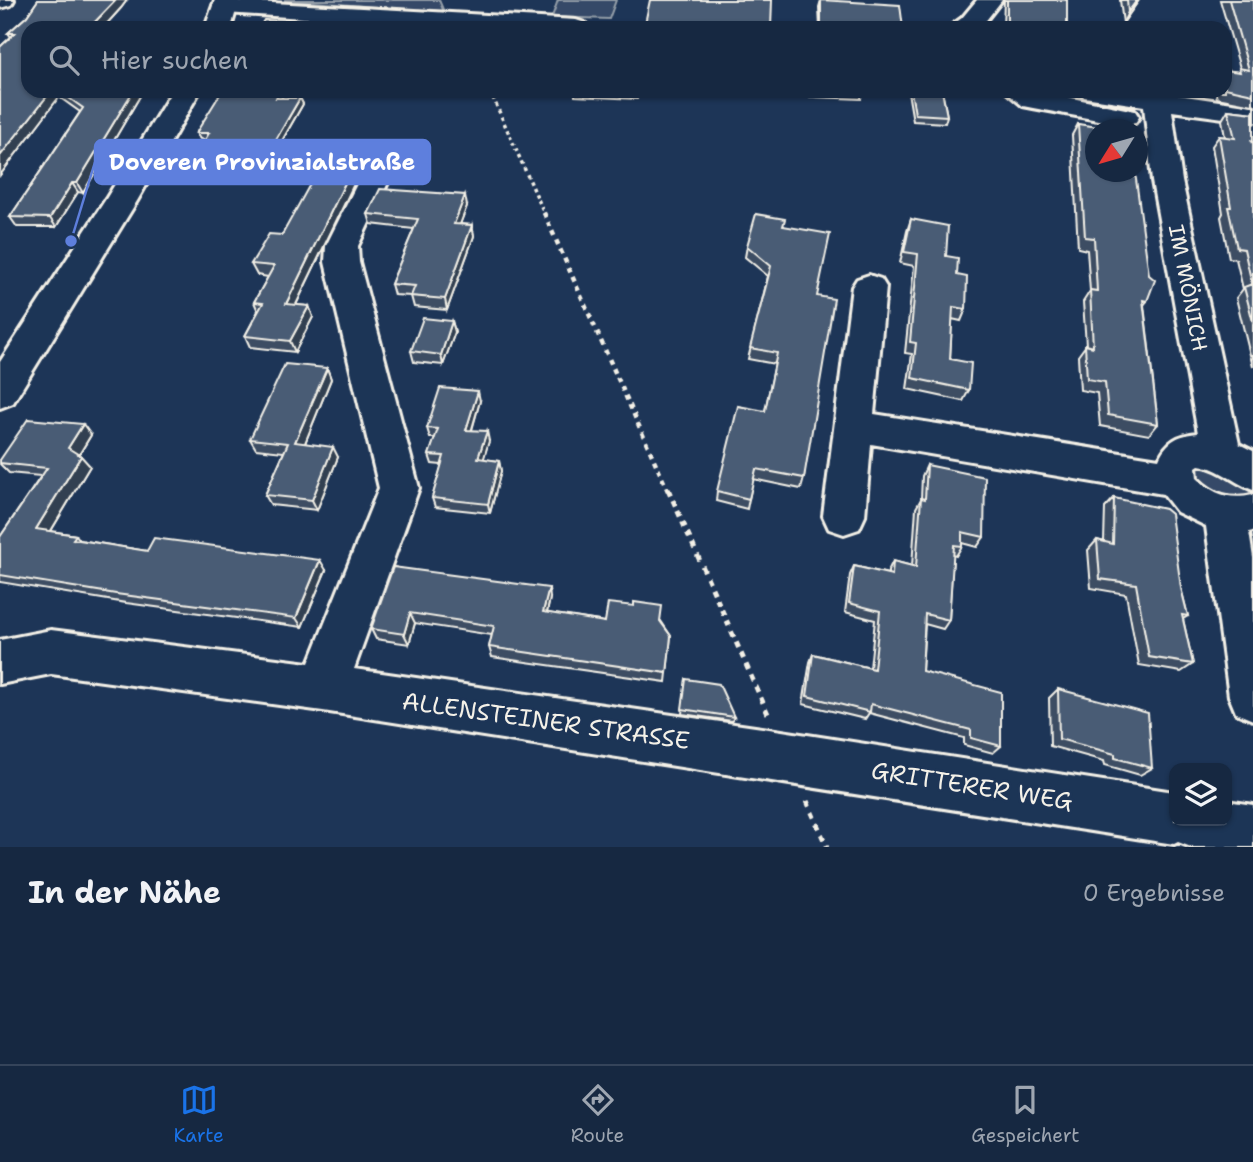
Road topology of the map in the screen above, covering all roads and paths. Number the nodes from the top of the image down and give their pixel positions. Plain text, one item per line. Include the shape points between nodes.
1 (990, 0) edge
2 (223, 11) edge
3 (431, 21) edge
4 (973, 21) edge
5 (182, 98) edge
6 (493, 98) edge
7 (1030, 98) edge
8 (1115, 98) edge
9 (1158, 112) junction
10 (1253, 114) edge
11 (378, 172) dead end
12 (869, 287) dead end
13 (0, 393) edge
14 (854, 426) junction
15 (1237, 463) edge
16 (1177, 479) junction
17 (1239, 514) edge
18 (844, 516) dead end
19 (0, 662) edge
20 (323, 688) junction
21 (1253, 696) edge
22 (778, 756) junction
23 (1169, 817) edge
24 (1222, 826) edge
25 (1253, 831) edge
26 (828, 847) edge

1 - 4 street
2 - 3 street
5 - 13 street
6 - 22 path
7 - 9 street
8 - 9 street
9 - 10 street
9 - 15 street, IM MÖNICH via 1167,181
11 - 20 street via 342,246 342,262 399,488
12 - 14 street
14 - 16 street
14 - 18 street
15 - 16 street via 1200,449 1188,452 1180,458
16 - 17 street via 1195,502
17 - 21 street
19 - 20 street, ALLENSTEINER STRASSE via 51,652
20 - 22 street, ALLENSTEINER STRASSE
22 - 23 street, GRITTERER WEG
22 - 26 path
24 - 25 street

